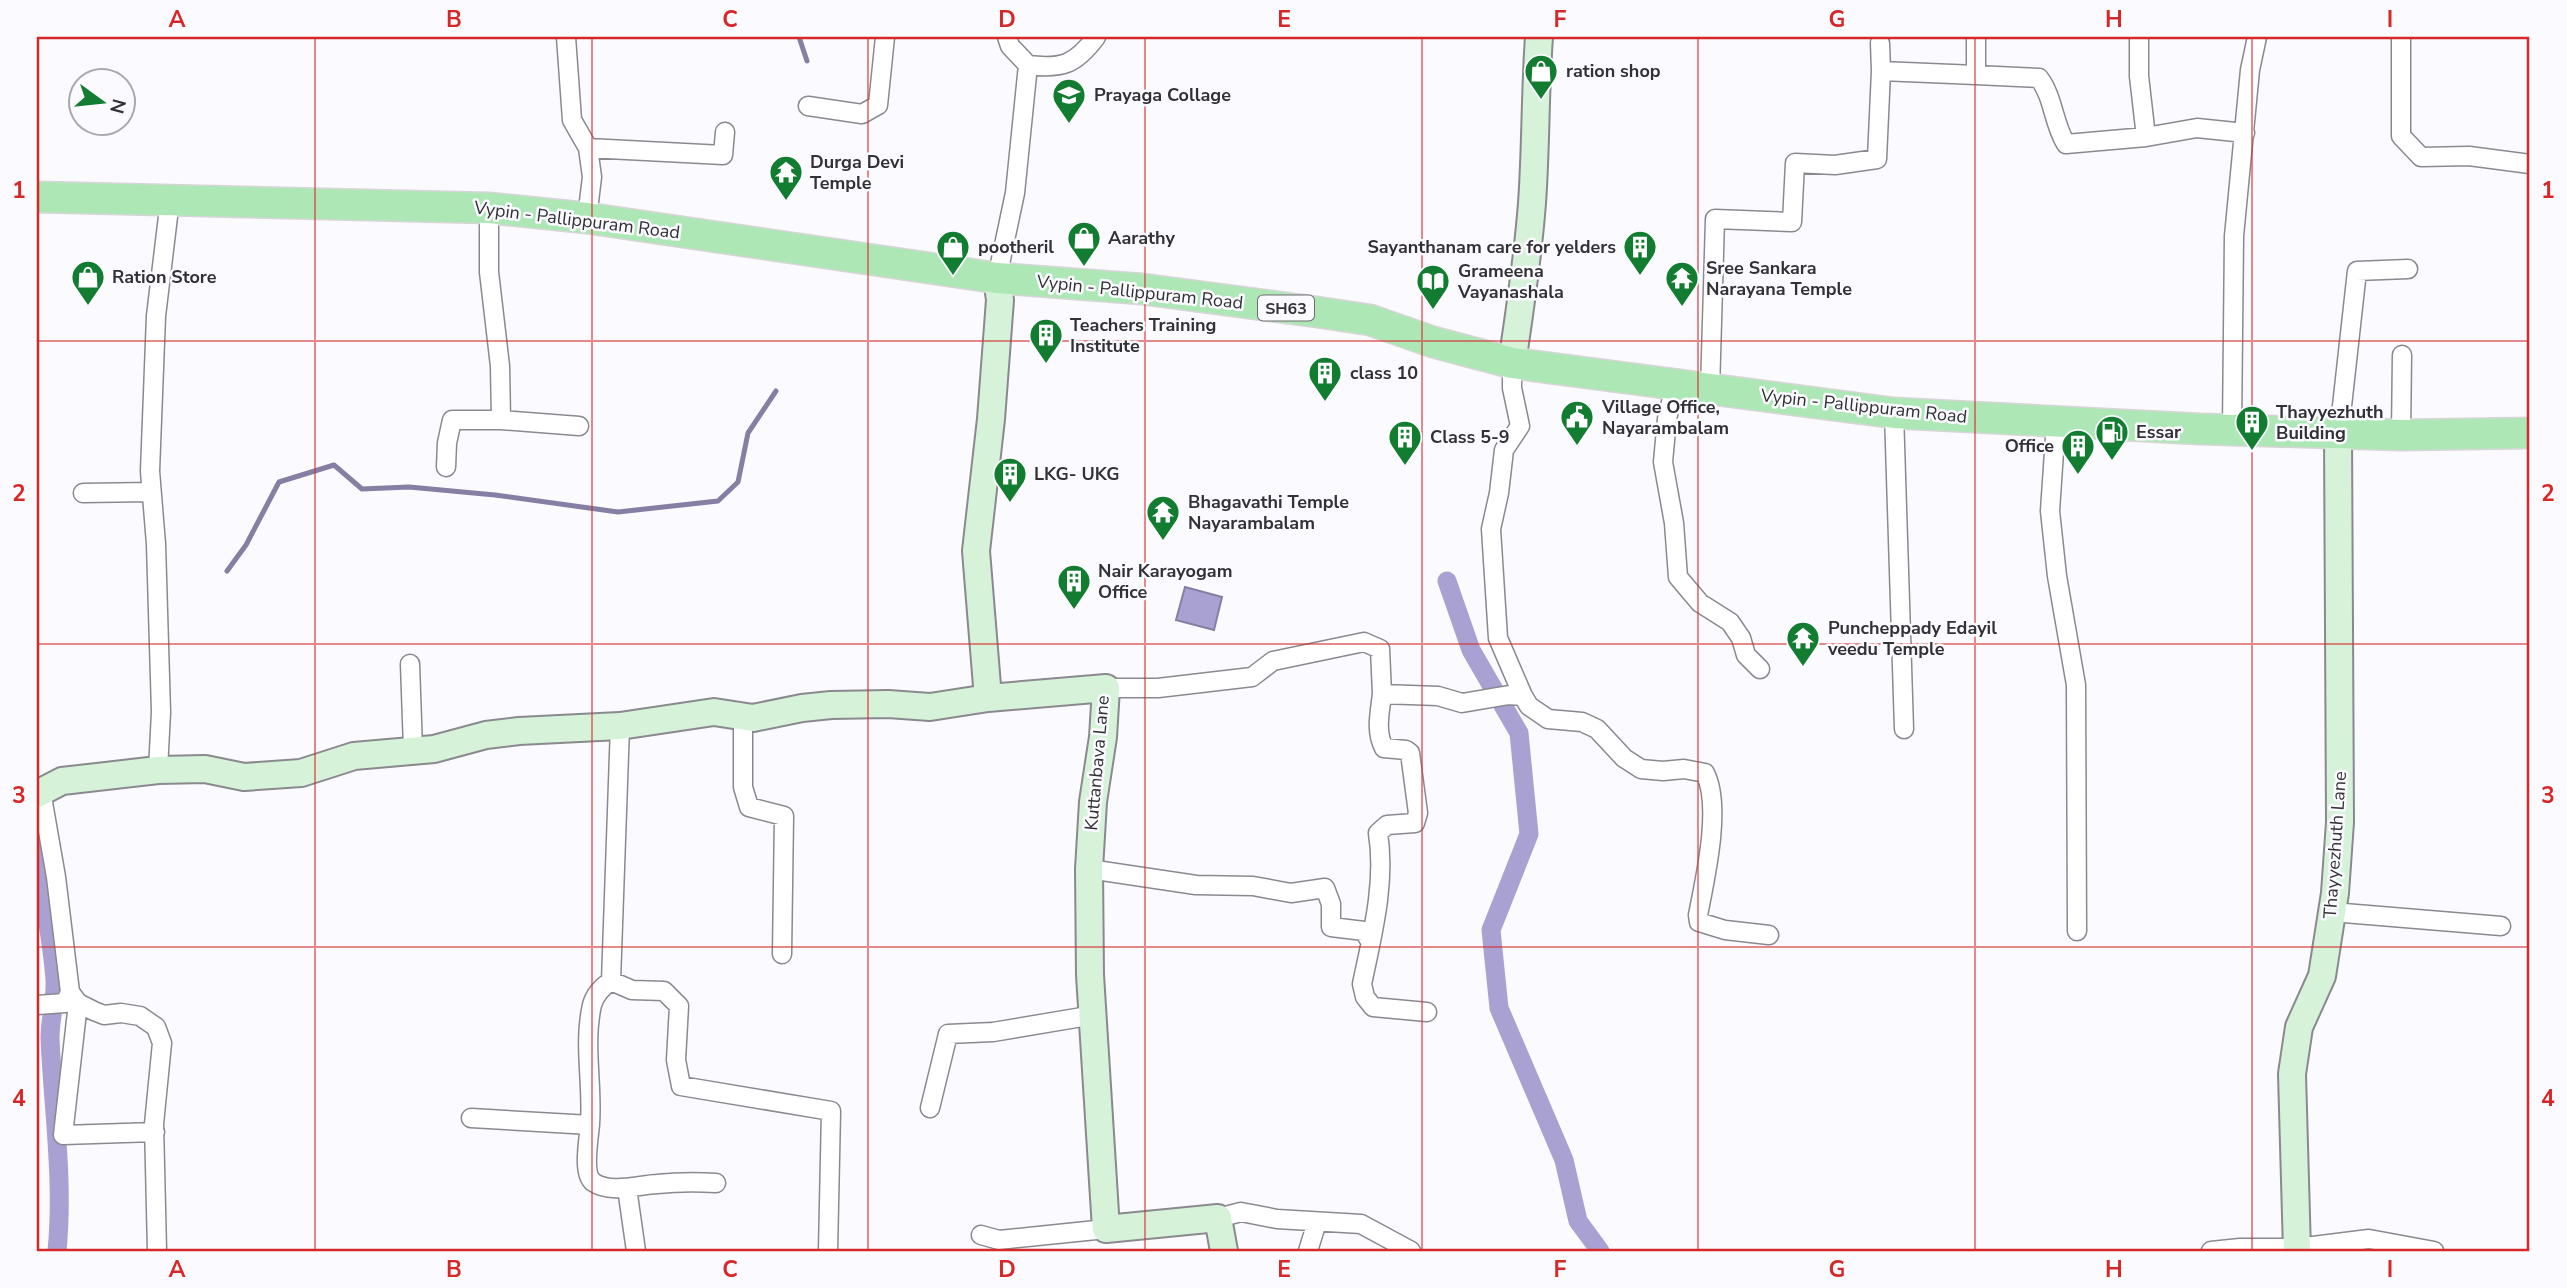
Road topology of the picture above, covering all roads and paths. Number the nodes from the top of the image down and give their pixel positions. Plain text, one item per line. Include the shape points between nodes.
1 (566, 37) edge
2 (885, 37) edge
3 (1007, 37) edge
4 (1096, 37) edge
5 (1539, 37) edge
6 (1976, 37) edge
7 (2139, 37) edge
8 (2257, 37) edge
9 (2401, 37) edge
10 (1881, 43) dead end
11 (1028, 65) junction
12 (1881, 71) junction
13 (1976, 75) junction
14 (808, 106) dead end
15 (725, 132) dead end
16 (2245, 133) junction
17 (2146, 137) junction
18 (589, 148) junction
19 (2530, 164) edge
20 (37, 197) edge
21 (170, 200) junction
22 (489, 208) junction
23 (587, 218) junction
24 (2408, 269) dead end
25 (997, 278) junction
26 (2402, 355) dead end
27 (1512, 363) junction
28 (1675, 385) junction
29 (1710, 390) junction
30 (1894, 413) junction
31 (501, 420) junction
32 (2056, 422) junction
33 (579, 426) dead end
34 (2232, 429) junction
35 (2340, 433) junction
36 (2530, 433) edge
37 (2401, 435) junction
38 (446, 467) dead end
39 (151, 492) junction
40 (83, 493) dead end
41 (410, 664) dead end
42 (1760, 669) dead end
43 (1106, 688) junction
44 (1382, 694) junction
45 (1516, 695) junction
46 (988, 698) junction
47 (743, 716) junction
48 (620, 726) junction
49 (1904, 729) dead end
50 (414, 749) junction
51 (158, 770) junction
52 (39, 792) edge
53 (1089, 869) junction
54 (2332, 912) junction
55 (2501, 926) dead end
56 (2077, 931) dead end
57 (1769, 935) dead end
58 (1370, 941) junction
59 (782, 954) dead end
60 (611, 981) junction
61 (74, 998) junction
62 (47, 1005) edge
63 (1427, 1012) dead end
64 (1094, 1015) junction
65 (930, 1108) dead end
66 (471, 1118) dead end
67 (590, 1125) junction
68 (155, 1132) junction
69 (716, 1183) dead end
70 (627, 1188) junction
71 (1218, 1219) junction
72 (1317, 1222) junction
73 (1106, 1229) junction
74 (981, 1235) dead end
75 (1034, 1243) edge
76 (2297, 1250) edge
77 (157, 1251) edge
78 (636, 1251) edge
79 (828, 1251) edge
80 (1224, 1251) edge
81 (1308, 1251) edge
82 (1411, 1251) edge
83 (2211, 1251) edge
84 (2434, 1251) edge

1 - 18 street via 572,120
2 - 14 street via 878,105 862,114
3 - 11 street
4 - 11 street via 1076,60 1055,68
5 - 27 street via 1532,203
6 - 13 street
7 - 17 street
8 - 16 street
9 - 19 street via 2401,136 2421,157 2469,156
10 - 12 street
11 - 25 street via 1015,193
12 - 13 street
12 - 29 street via 1877,159 1835,165 1795,163 1792,222 1715,219
13 - 17 street via 2039,78 2048,90 2058,132 2066,144
15 - 18 street via 723,155
16 - 17 street via 2197,128
16 - 34 street via 2234,236
18 - 23 street via 592,177
20 - 21 main road, Vypin - Pallippuram Road / SH63
21 - 22 main road, Vypin - Pallippuram Road / SH63
21 - 39 street via 156,316
22 - 23 main road, Vypin - Pallippuram Road / SH63
22 - 31 street via 489,272
23 - 25 main road, Vypin - Pallippuram Road / SH63
24 - 35 street via 2357,271
25 - 27 main road, Vypin - Pallippuram Road / SH63 via 1142,289 1370,320
25 - 46 street via 1000,300 991,419 976,551
26 - 37 street
27 - 28 main road, Vypin - Pallippuram Road / SH63
27 - 45 street via 1520,426 1504,450 1491,529 1498,638
28 - 29 main road, Vypin - Pallippuram Road / SH63
28 - 42 street via 1663,462 1678,577 1700,603 1730,622 1746,655
29 - 30 main road, Vypin - Pallippuram Road / SH63
30 - 32 main road, Vypin - Pallippuram Road / SH63
30 - 49 street
31 - 33 street
31 - 38 street via 452,420
32 - 34 main road, Vypin - Pallippuram Road / SH63
32 - 56 street via 2050,511 2077,685
34 - 35 main road, Vypin - Pallippuram Road / SH63
35 - 37 main road, Vypin - Pallippuram Road / SH63
35 - 54 street, Thayyezhuth Lane via 2340,822
36 - 37 main road, Vypin - Pallippuram Road / SH63
39 - 40 street
39 - 51 street via 161,712
41 - 50 street
43 - 44 street via 1158,688 1252,677 1273,661 1364,642 1380,649
43 - 46 street, Kuttanbava Lane
43 - 53 street, Kuttanbava Lane
44 - 45 street via 1438,696 1462,702
44 - 58 street via 1381,742 1384,748 1406,750 1412,756 1418,813 1415,823 1387,825 1378,834 1380,867
45 - 57 street via 1548,719 1582,722 1597,729 1641,769 1705,773 1711,791 1710,850 1699,922
46 - 47 street, Kuttanbava Lane via 930,707 831,705
47 - 48 street, Kuttanbava Lane via 714,712
47 - 59 street via 743,787 749,807 784,816
48 - 50 street, Kuttanbava Lane via 519,731
48 - 60 street
50 - 51 street, Kuttanbava Lane via 354,757 301,773 244,777 205,769
51 - 52 street, Kuttanbava Lane via 62,781
52 - 61 street
53 - 58 street via 1196,886 1253,886 1291,893 1325,888 1331,904 1331,928 1364,931
53 - 64 street, Kuttanbava Lane
54 - 55 street
54 - 76 street, Thayyezhuth Lane via 2322,976 2299,1027 2292,1074
58 - 63 street via 1362,984 1373,1007
60 - 67 street via 592,1004
60 - 79 street via 632,990 664,991 679,1006 676,1060 681,1086 831,1111
61 - 62 street
61 - 68 street via 104,1015 140,1016 156,1027 162,1042
61 - 68 street via 63,1135
64 - 65 street via 993,1032 948,1034
64 - 73 street, Kuttanbava Lane
66 - 67 street
67 - 70 street via 588,1176 604,1187
68 - 77 street
69 - 70 street
70 - 78 street
71 - 72 street via 1241,1212
71 - 73 street
71 - 80 street
72 - 81 street
72 - 82 street via 1361,1224
73 - 75 street
74 - 75 street
76 - 83 street
76 - 84 street via 2369,1240

